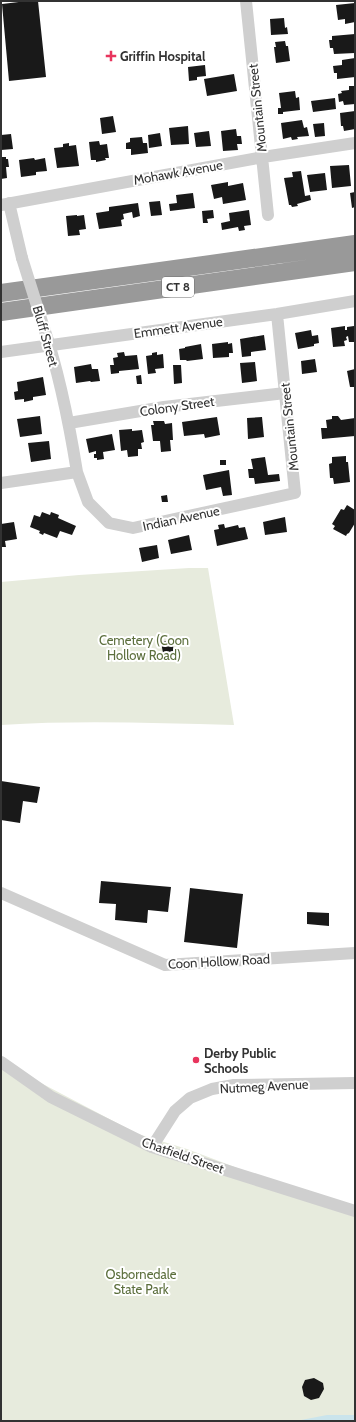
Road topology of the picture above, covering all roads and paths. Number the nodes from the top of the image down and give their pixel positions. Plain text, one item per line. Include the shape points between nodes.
1 (246, 1) edge
2 (355, 143) edge
3 (263, 157) junction
4 (5, 204) edge
5 (268, 215) dead end
6 (355, 244) edge
7 (355, 262) edge
8 (80, 282) junction
9 (1, 284) edge
10 (1, 294) edge
11 (355, 301) edge
12 (1, 312) edge
13 (277, 314) junction
14 (50, 344) junction
15 (1, 352) edge
16 (285, 393) junction
17 (69, 423) junction
18 (77, 472) junction
19 (1, 483) edge
20 (295, 493) joint
21 (1, 893) edge
22 (355, 953) edge
23 (1, 1062) edge
24 (355, 1083) edge
25 (152, 1147) junction
26 (355, 1212) edge

1 - 3 street, Mountain Street
2 - 3 street, Mohawk Avenue
3 - 4 street, Mohawk Avenue
3 - 5 street, Mountain Street
4 - 14 street, Bluff Street, bridge
6 - 8 highway, CT 8
7 - 12 highway, CT 8
8 - 9 highway
8 - 10 highway, CT 8
11 - 13 street, Emmett Avenue
13 - 14 street, Emmett Avenue
13 - 16 street, Mountain Street
14 - 15 street, Emmett Avenue
14 - 17 street, Bluff Street
16 - 17 street, Colony Street via 164,407
16 - 20 street, Mountain Street
17 - 18 street, Bluff Street
18 - 19 street
18 - 20 street, Indian Avenue via 88,502 109,523 133,528
21 - 22 street, Coon Hollow Road via 165,965
23 - 25 street, Chatfield Street via 51,1096
24 - 25 street, Nutmeg Avenue via 234,1085 212,1089 190,1098 175,1111
25 - 26 street, Chatfield Street

